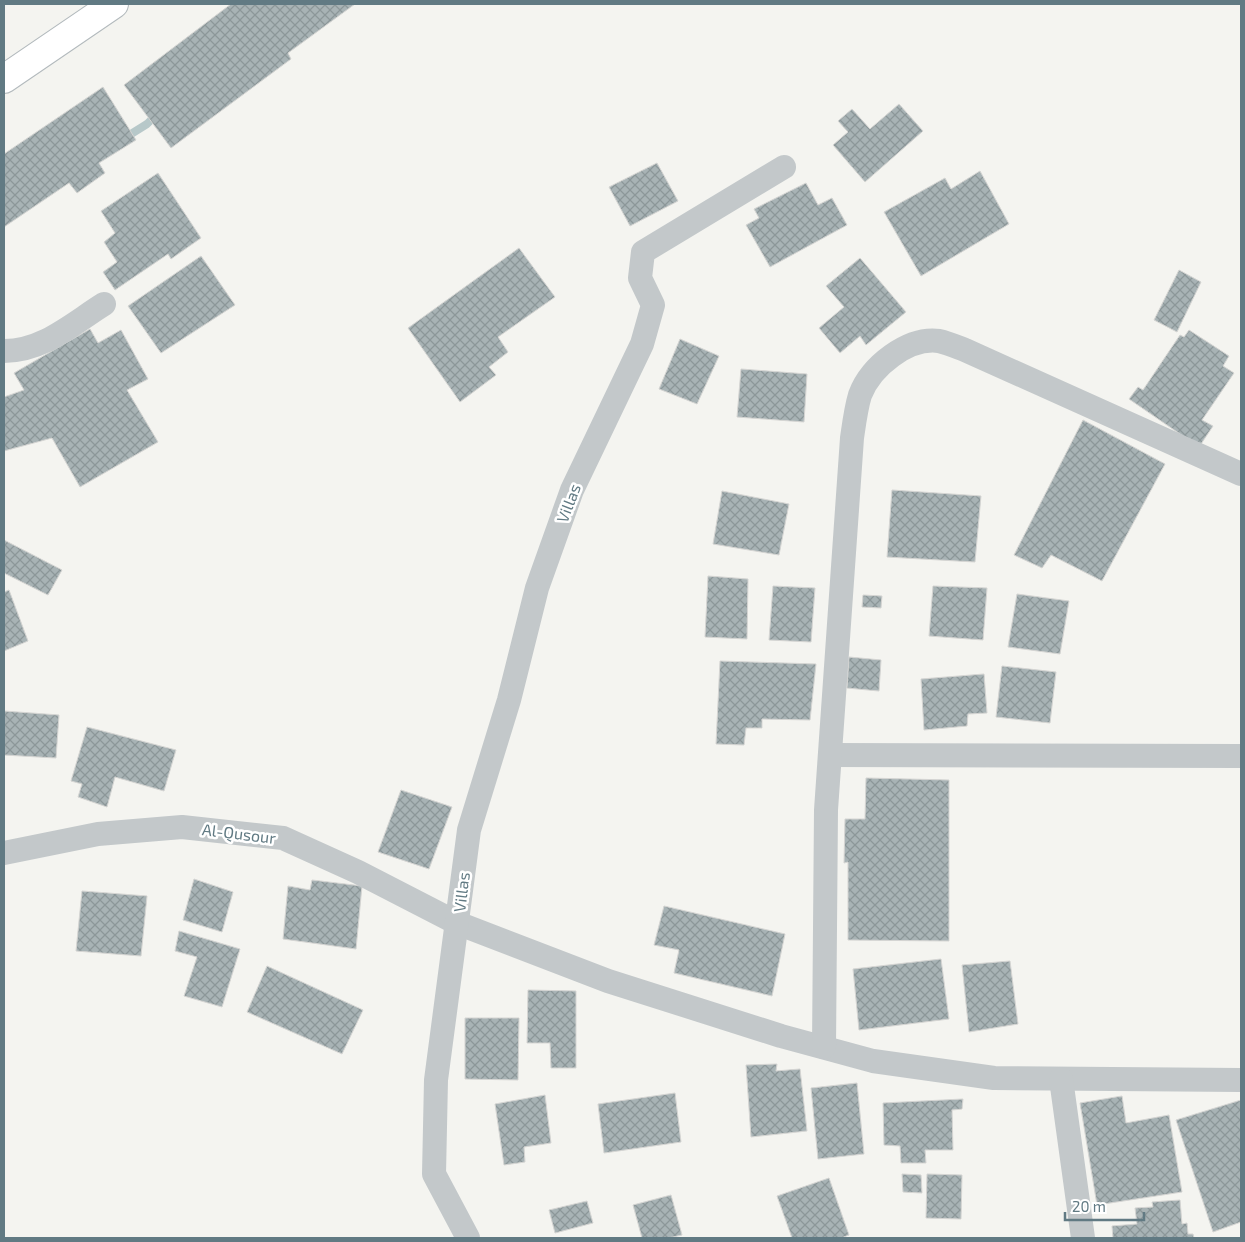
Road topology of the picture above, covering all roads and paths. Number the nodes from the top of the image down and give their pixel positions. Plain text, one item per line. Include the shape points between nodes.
1 (114, 4) edge
2 (4, 79) edge
3 (784, 167) dead end
4 (104, 304) dead end
5 (4, 351) edge
6 (1241, 474) edge
7 (830, 755) junction
8 (1241, 756) edge
9 (4, 853) edge
10 (457, 923) junction
11 (824, 1048) junction
12 (1061, 1079) junction
13 (1241, 1080) edge
14 (468, 1238) edge
15 (1082, 1238) edge

1 - 2 main road
3 - 10 street, Villas via 643,252 640,278 653,305 642,344 572,490 536,588 509,700 469,830
4 - 5 street via 45,342 22,351
6 - 7 street via 965,350 940,342 921,342 898,351 878,368 860,394 852,438
7 - 8 street
7 - 11 street via 826,810
9 - 10 street, Al-Qusour via 98,834 182,827 282,838 358,872
10 - 11 street, Al-Qusour via 608,982
10 - 14 street via 436,1080 434,1174
11 - 12 street, Al-Qusour via 873,1061 994,1078
12 - 13 street, Al-Qusour
12 - 15 street

